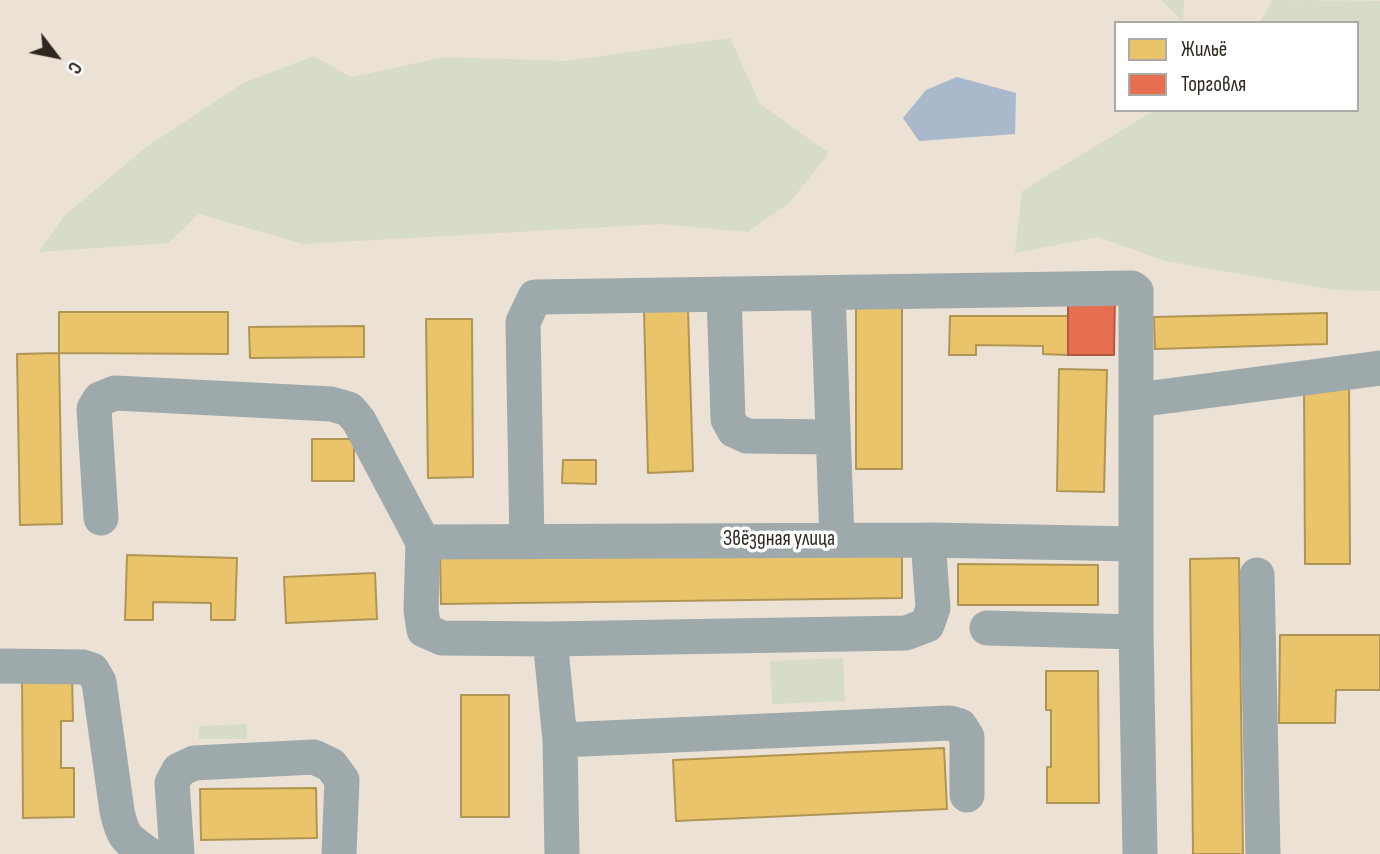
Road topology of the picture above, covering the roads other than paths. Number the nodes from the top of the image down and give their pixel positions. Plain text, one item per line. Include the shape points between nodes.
1 (828, 293) junction
2 (723, 294) junction
3 (1380, 369) edge
4 (1137, 400) junction
5 (833, 436) junction
6 (101, 518) dead end
7 (837, 540) junction
8 (928, 540) junction
9 (423, 542) junction
10 (527, 542) junction
11 (1136, 544) junction
12 (1257, 575) dead end
13 (987, 628) dead end
14 (1136, 632) junction
15 (550, 639) junction
16 (0, 666) edge
17 (560, 740) junction
18 (967, 795) dead end
19 (148, 854) edge
20 (177, 854) edge
21 (339, 854) edge
22 (562, 854) edge
23 (1140, 854) edge
24 (1263, 854) edge

1 - 2 street
1 - 4 street via 1132,288 1136,291
1 - 5 street
2 - 5 street via 728,419 734,430 747,436
2 - 10 street via 535,298 523,322
3 - 4 street
4 - 11 street
5 - 7 street
6 - 9 street via 94,409 100,399 115,393 331,404 349,409 359,421
7 - 8 street, Звёздная улица
7 - 10 street, Звёздная улица
8 - 11 street, Звёздная улица
8 - 15 street via 933,608 927,625 906,633
9 - 10 street, Звёздная улица
9 - 15 street via 424,630 442,638
11 - 14 street
12 - 24 street
13 - 14 street
14 - 23 street
15 - 17 street
16 - 19 street via 92,670 99,681 121,830
17 - 18 street via 949,723 960,726 967,737
17 - 22 street
20 - 21 street via 172,783 179,770 194,763 314,757 331,765 342,780

